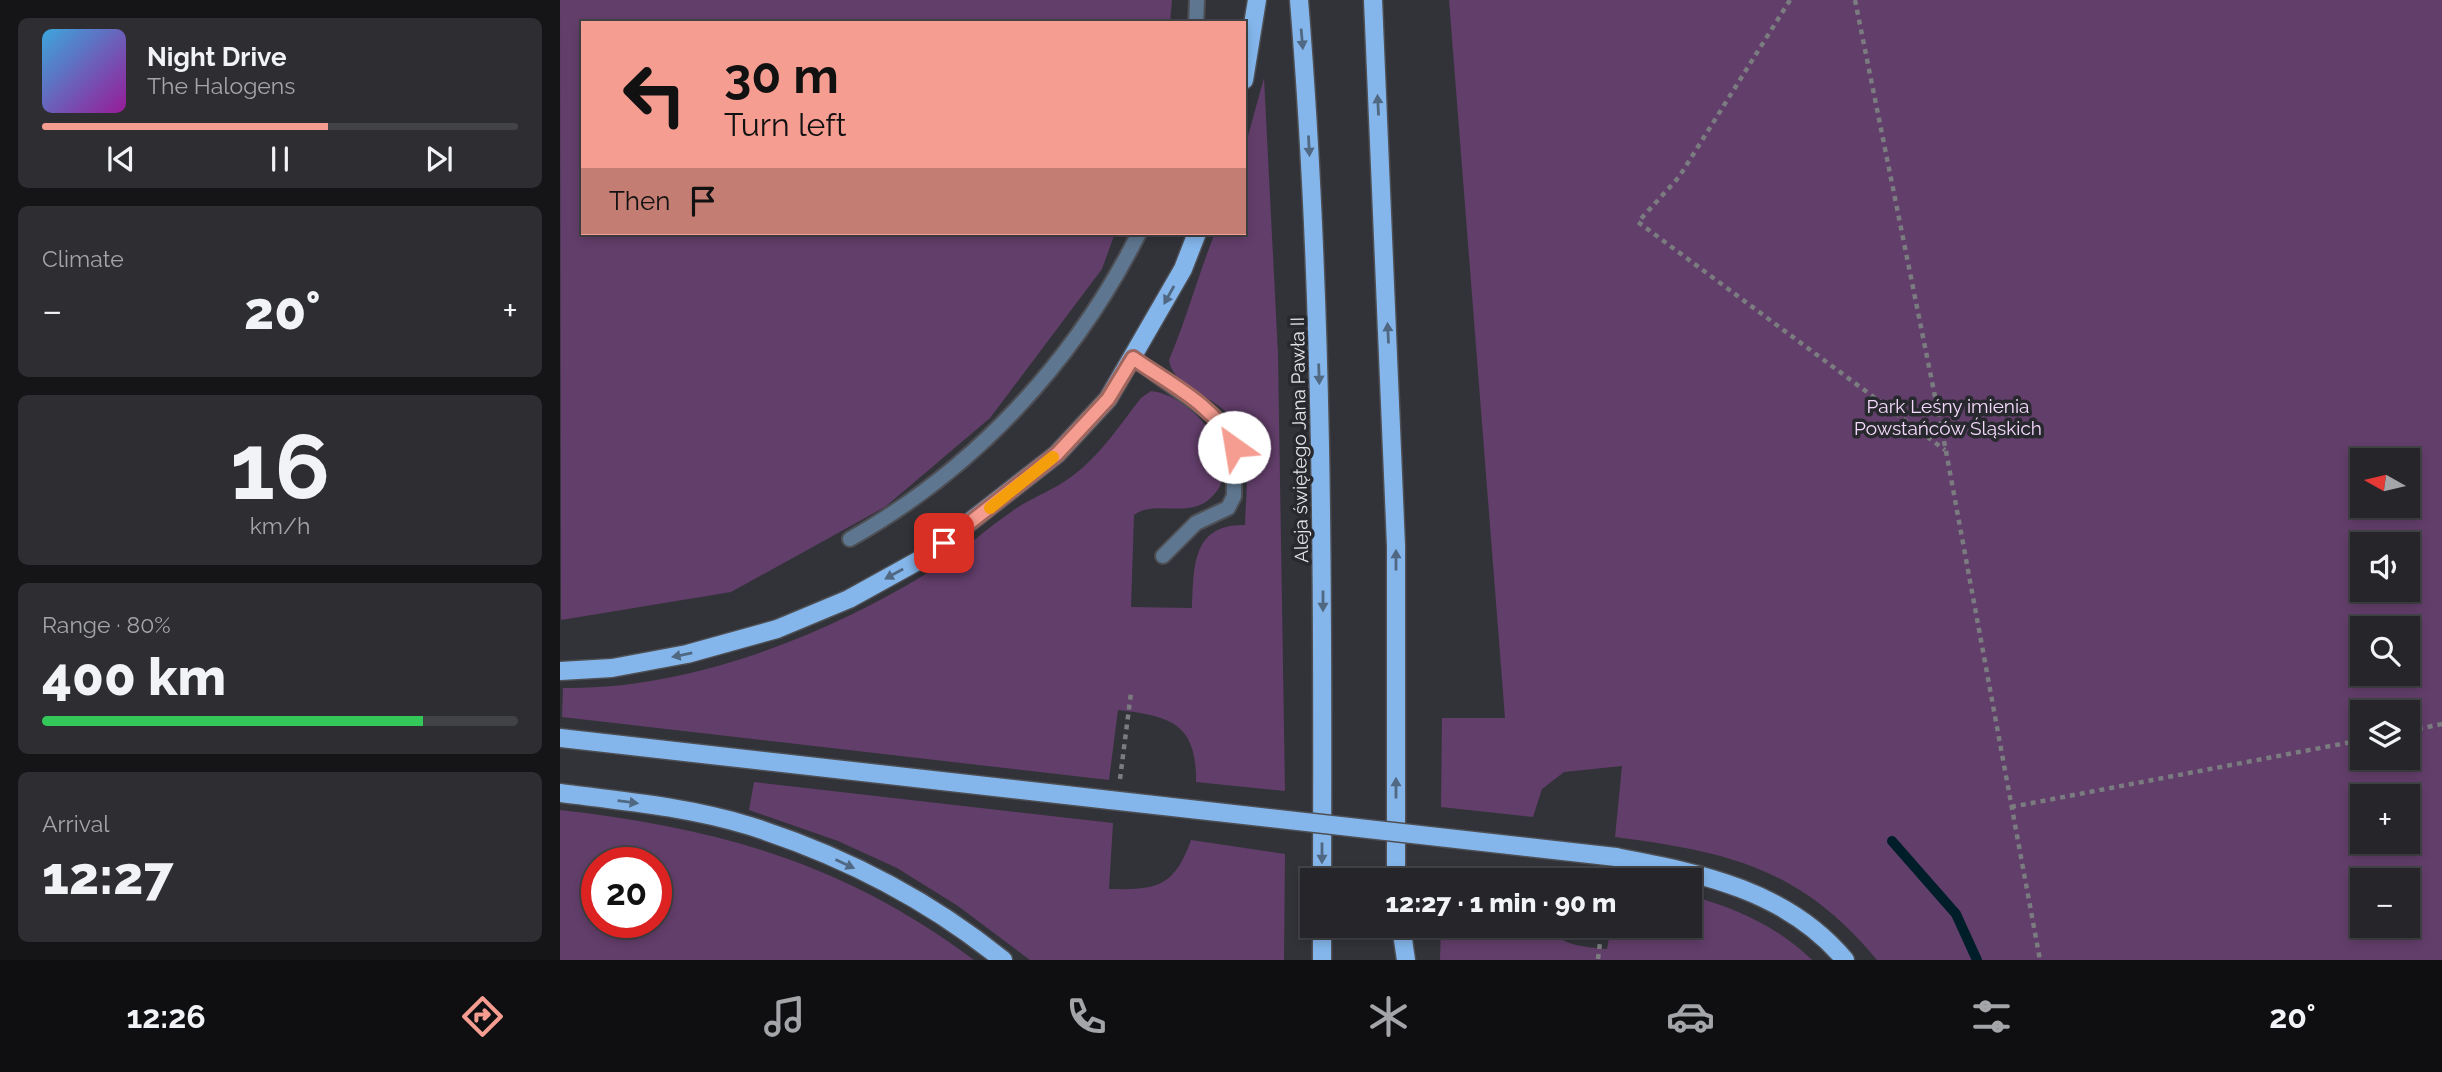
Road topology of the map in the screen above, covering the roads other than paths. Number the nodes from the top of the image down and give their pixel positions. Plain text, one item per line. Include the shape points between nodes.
1 (1197, 0) edge
2 (1257, 0) edge
3 (1299, 0) edge
4 (1373, 0) edge
5 (1196, 21) edge
6 (1246, 68) edge
7 (1138, 235) edge
8 (1196, 235) edge
9 (1133, 358) junction
10 (850, 539) dead end
11 (1163, 556) dead end
12 (560, 671) edge
13 (560, 738) edge
14 (560, 793) edge
15 (1322, 868) edge
16 (1395, 868) edge
17 (1322, 938) edge
18 (1395, 938) edge
19 (1403, 938) edge
20 (1003, 960) edge
21 (1322, 960) edge
22 (1395, 960) edge
23 (1406, 960) edge
24 (1845, 960) edge

1 - 5 lane
2 - 6 main road
3 -> 15 main road, Aleja świętego Jana Pawła II via 1317,312
16 -> 4 main road via 1396,546
7 - 10 lane via 1089,321 1028,397 939,480 894,515
8 -> 9 main road via 1183,269
9 - 11 lane via 1214,416 1234,447 1234,496 1228,508 1196,523
9 -> 12 main road via 1108,399 1057,454 925,557 849,599 777,629 687,654 612,668
13 - 24 main road, bridge via 1616,857 1727,882 1772,901 1805,921
14 -> 20 main road via 653,805 748,825 818,851 901,891
17 - 21 main road
18 - 22 main road
19 - 23 main road

